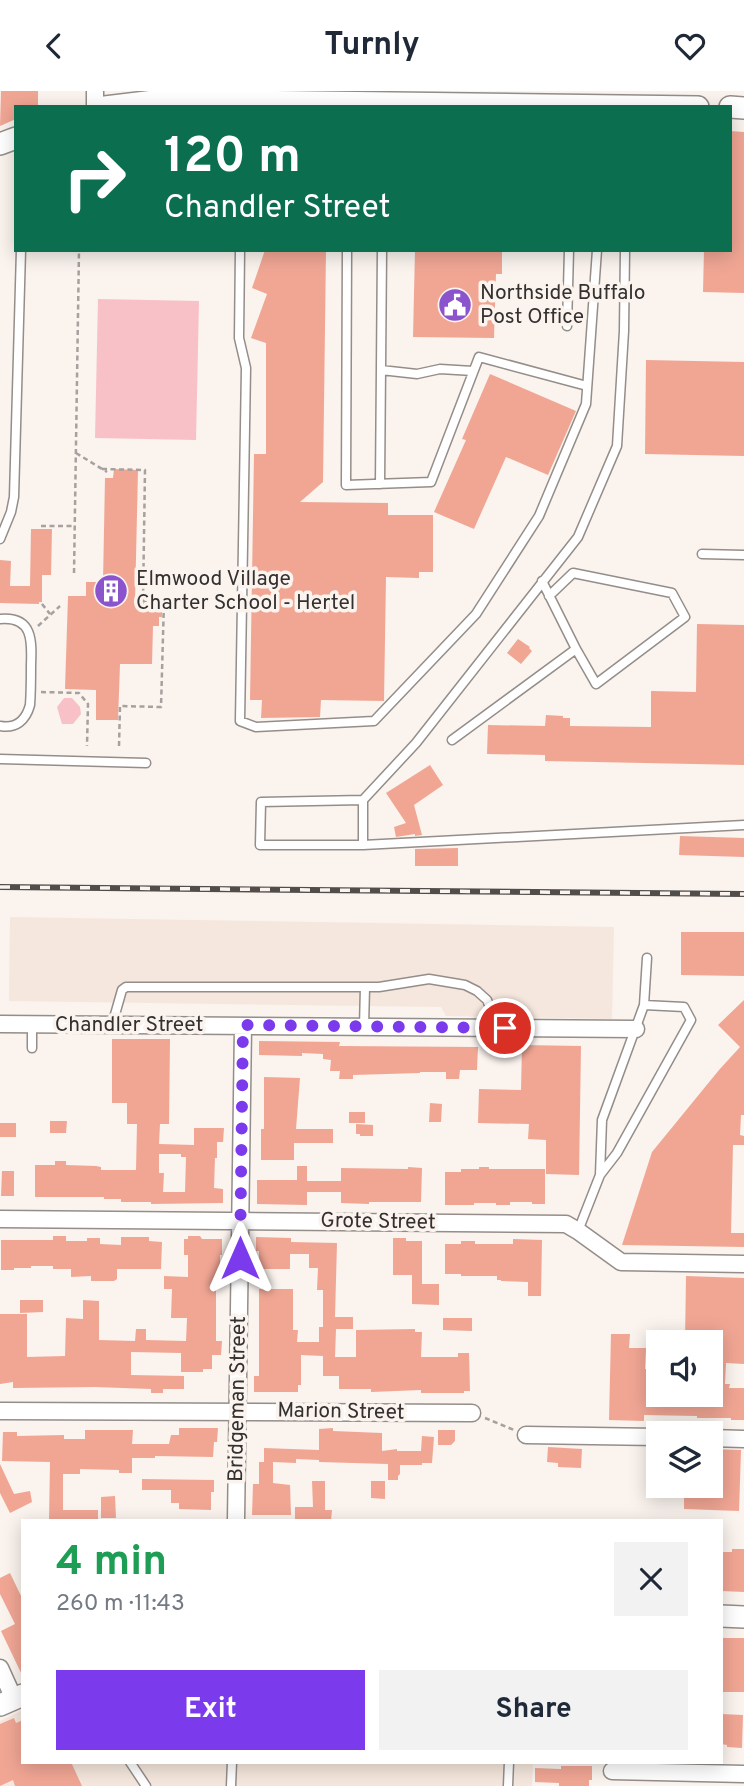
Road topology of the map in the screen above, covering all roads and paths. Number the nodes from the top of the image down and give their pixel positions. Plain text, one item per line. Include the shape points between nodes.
1 (542, 97) edge
2 (249, 100) edge
3 (393, 100) edge
4 (139, 104) edge
5 (426, 105) edge
6 (567, 105) edge
7 (21, 252) edge
8 (79, 252) edge
9 (240, 252) edge
10 (347, 252) edge
11 (382, 252) edge
12 (569, 252) edge
13 (597, 252) edge
14 (625, 252) edge
15 (567, 326) dead end
16 (381, 370) junction
17 (473, 371) junction
18 (587, 386) junction
19 (76, 453) junction
20 (102, 469) junction
21 (107, 472) dead end
22 (380, 484) junction
23 (41, 526) dead end
24 (75, 526) junction
25 (0, 538) edge
26 (702, 554) dead end
27 (744, 555) edge
28 (74, 573) dead end
29 (542, 581) junction
30 (549, 596) junction
31 (42, 604) dead end
32 (60, 606) dead end
33 (50, 614) junction
34 (0, 619) edge
35 (38, 626) dead end
36 (576, 649) junction
37 (37, 692) dead end
38 (85, 700) junction
39 (79, 706) dead end
40 (0, 726) edge
41 (452, 740) dead end
42 (87, 746) dead end
43 (119, 746) dead end
44 (0, 759) edge
45 (146, 763) dead end
46 (363, 800) junction
47 (744, 825) edge
48 (363, 845) junction
49 (647, 958) dead end
50 (365, 987) junction
51 (644, 1005) junction
52 (0, 1024) edge
53 (32, 1024) junction
54 (112, 1025) junction
55 (243, 1025) junction
56 (364, 1027) junction
57 (495, 1028) junction
58 (636, 1029) junction
59 (32, 1048) dead end
60 (600, 1175) junction
61 (0, 1219) edge
62 (240, 1221) junction
63 (578, 1231) junction
64 (744, 1264) edge
65 (0, 1411) edge
66 (237, 1411) junction
67 (472, 1413) joint
68 (526, 1434) joint
69 (646, 1437) edge
70 (723, 1438) edge
71 (744, 1439) edge
72 (236, 1519) edge
73 (723, 1616) edge
74 (744, 1617) edge
75 (0, 1668) edge
76 (12, 1700) edge
77 (131, 1764) edge
78 (232, 1764) edge
79 (509, 1764) edge
80 (612, 1773) edge
81 (744, 1774) edge
82 (146, 1786) edge
83 (231, 1786) edge
84 (508, 1786) edge

1 - 5 street
1 - 6 street
2 - 3 street
2 - 4 street
3 - 5 street
7 - 25 lane via 14,497
8 - 19 path
9 - 18 lane via 239,338 246,368 240,721 256,727 374,722 476,614 539,516 586,404
10 - 22 lane via 346,485
11 - 16 lane
12 - 15 lane
13 - 18 lane
14 - 29 lane via 617,446 578,537
16 - 17 lane via 417,374 440,369
16 - 22 lane
17 - 18 lane via 479,357
17 - 22 lane via 431,482
19 - 20 path
19 - 24 path
20 - 21 path
20 - 43 path via 145,470 140,601 164,601 161,707 120,706
23 - 24 path
24 - 28 path
26 - 27 lane
29 - 30 lane
29 - 46 lane via 416,743
30 - 36 lane
30 - 36 lane via 573,573 671,593 684,617 596,684
31 - 33 path
32 - 33 path
33 - 35 path
34 - 40 lane via 20,622 32,642 28,712 16,726
36 - 41 lane
37 - 38 path via 79,693
38 - 39 path
38 - 42 path
44 - 45 lane
46 - 48 lane
46 - 48 lane via 261,802 260,845
47 - 48 lane
49 - 51 lane
50 - 54 lane via 126,987
50 - 56 lane
50 - 57 lane via 429,979 465,985 487,1000
51 - 58 lane
51 - 60 lane via 684,1007 691,1020 617,1153
52 - 53 street, Chandler Street
53 - 54 street, Chandler Street
53 - 59 lane
54 - 55 street, Chandler Street
55 - 56 street, Chandler Street
55 - 62 street, Bridgeman Street
56 - 57 street, Chandler Street
57 - 58 street, Chandler Street
58 - 60 lane via 602,1120
60 - 63 lane
61 - 62 street, Grote Street
62 - 63 street, Grote Street via 566,1224
62 - 66 street, Bridgeman Street
63 - 64 street, Grote Street via 621,1262
65 - 66 street, Marion Street
66 - 67 street, Marion Street
66 - 72 street, Bridgeman Street
67 - 68 path
68 - 69 street
70 - 71 street
73 - 74 street
75 - 76 street
77 - 82 lane
78 - 83 lane
79 - 84 lane
80 - 81 street

